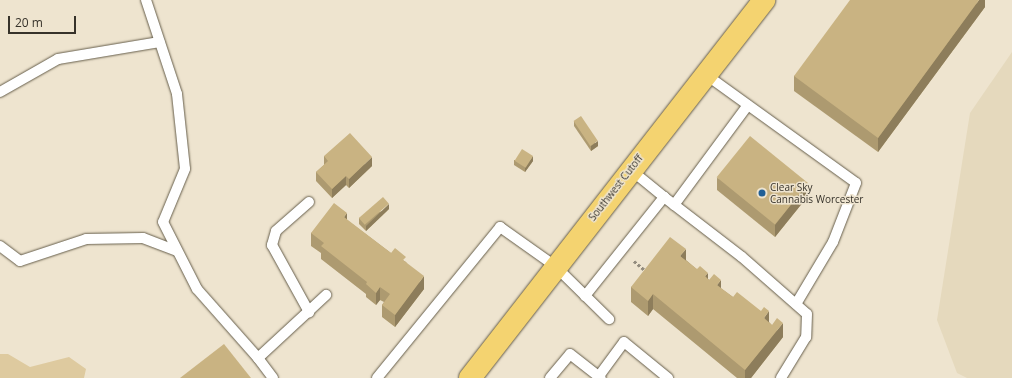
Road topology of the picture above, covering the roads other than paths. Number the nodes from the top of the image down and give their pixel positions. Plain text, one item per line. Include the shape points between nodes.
1 (146, 0) edge
2 (764, 0) edge
3 (160, 42) junction
4 (705, 74) junction
5 (0, 92) edge
6 (748, 105) junction
7 (631, 170) junction
8 (664, 198) junction
9 (309, 202) dead end
10 (674, 205) junction
11 (0, 246) edge
12 (177, 251) junction
13 (555, 266) junction
14 (326, 296) dead end
15 (585, 296) junction
16 (796, 304) junction
17 (309, 312) junction
18 (609, 319) dead end
19 (258, 358) junction
20 (600, 377) edge
21 (273, 378) edge
22 (377, 378) edge
23 (470, 378) edge
24 (550, 378) edge
25 (668, 378) edge
26 (782, 378) edge

1 - 3 lane
2 - 4 main road, Southwest Cutoff
3 - 5 lane via 58,59
3 - 12 lane via 177,94 185,170 162,222
4 - 6 lane
4 - 7 main road, Southwest Cutoff
6 - 10 lane
6 - 16 lane via 856,184 833,242
7 - 8 lane
7 - 13 main road, Southwest Cutoff
8 - 10 lane
8 - 15 lane
9 - 17 lane via 276,231 272,245
10 - 16 lane via 742,257
11 - 12 lane via 20,261 86,239 143,238
12 - 19 lane via 196,289
13 - 15 lane
13 - 22 lane via 500,227
13 - 23 main road, Southwest Cutoff
14 - 17 lane
15 - 18 lane
16 - 26 lane via 807,314 806,337
17 - 19 lane
19 - 21 lane
20 - 24 lane via 570,354
20 - 25 lane via 624,342

